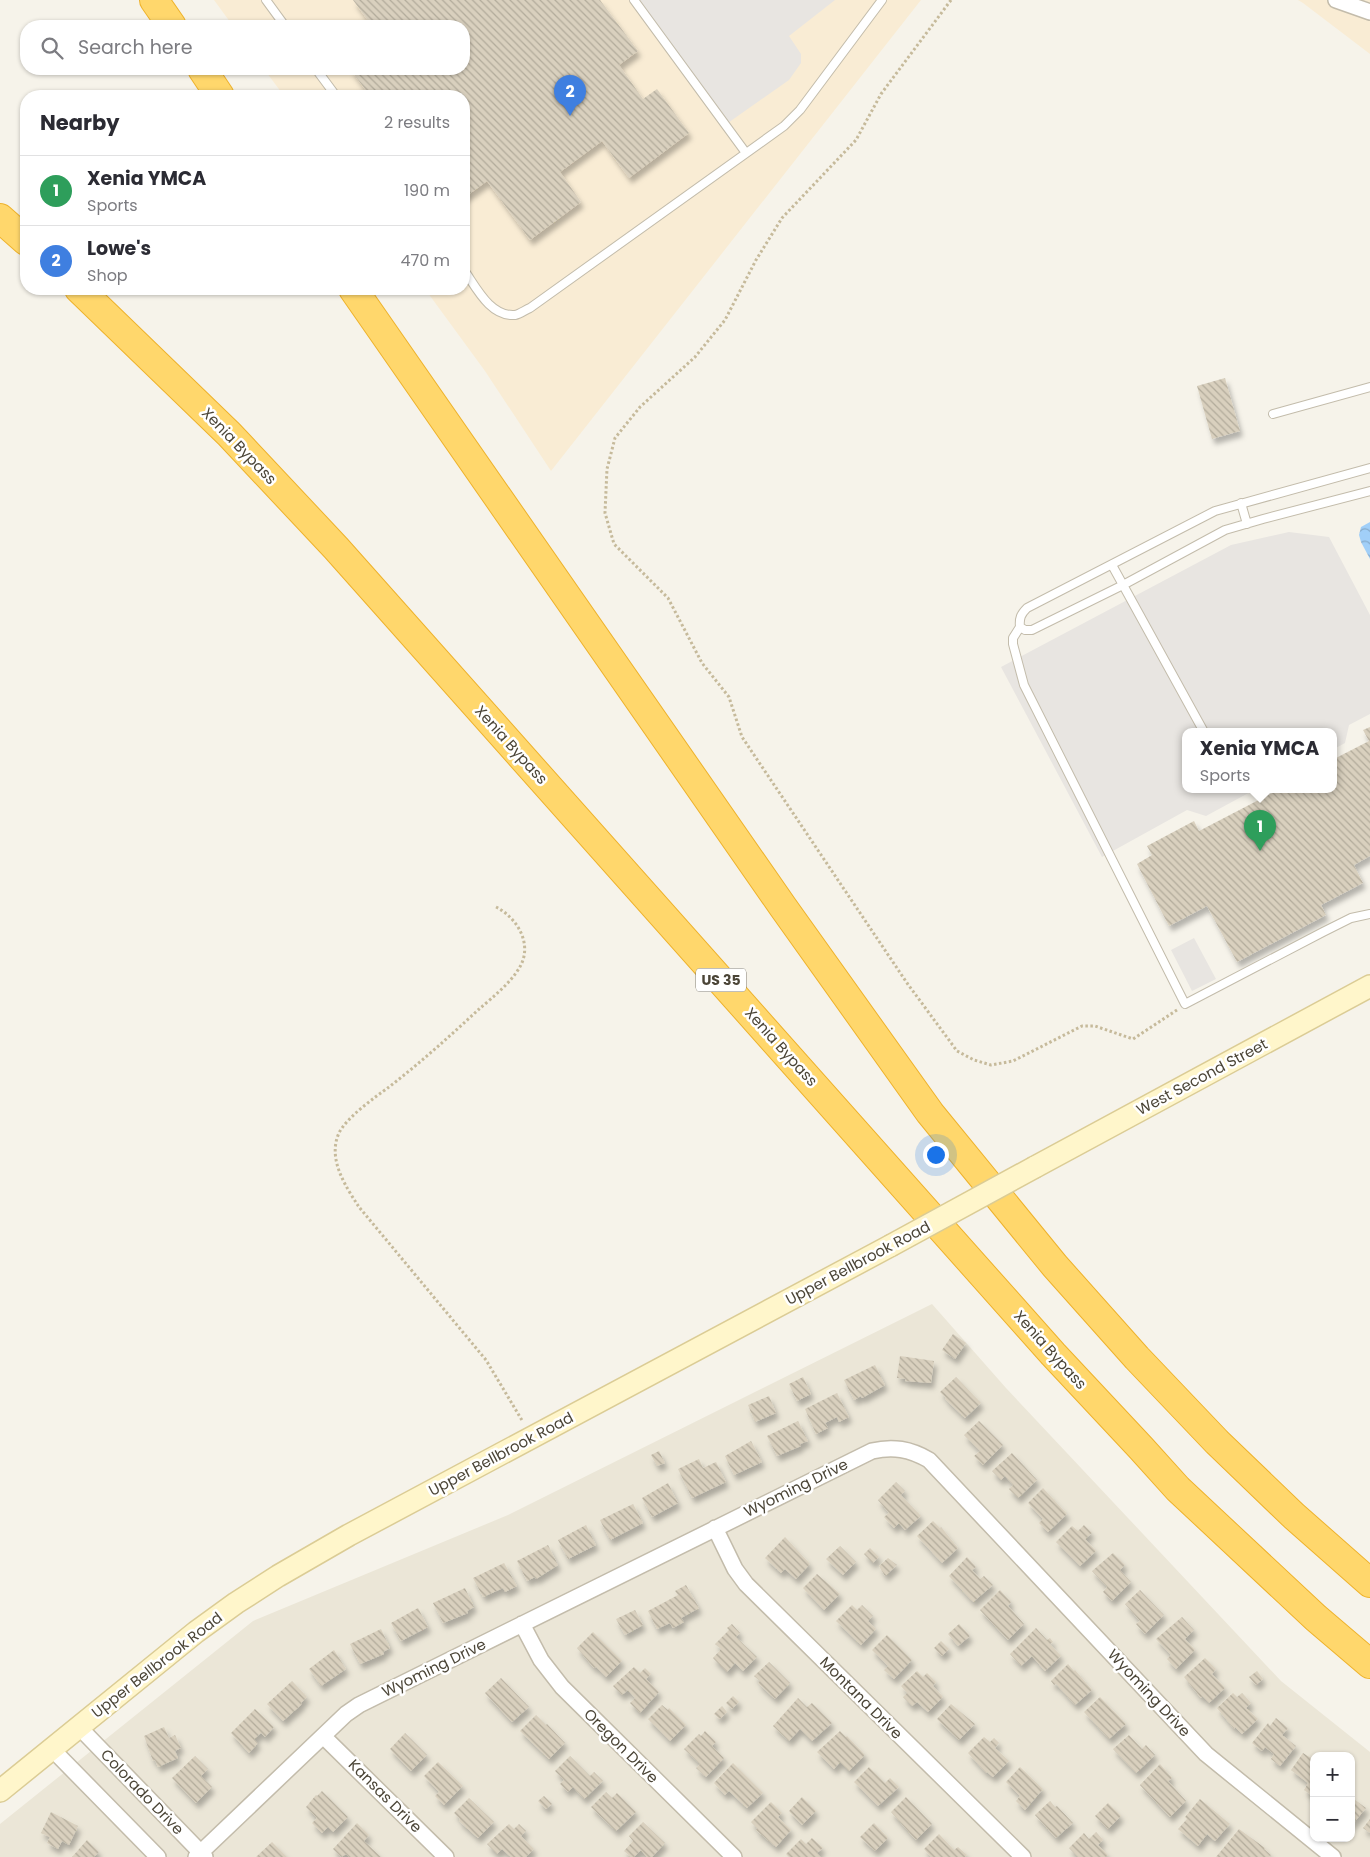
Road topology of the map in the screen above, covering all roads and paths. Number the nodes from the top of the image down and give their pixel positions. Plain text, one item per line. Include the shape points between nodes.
1 (154, 0) edge
2 (170, 0) edge
3 (266, 0) edge
4 (634, 0) edge
5 (882, 0) edge
6 (951, 0) edge
7 (1336, 0) edge
8 (1370, 12) edge
9 (168, 20) edge
10 (184, 20) edge
11 (281, 20) edge
12 (206, 75) edge
13 (221, 75) edge
14 (320, 75) edge
15 (216, 90) edge
16 (231, 90) edge
17 (332, 90) edge
18 (746, 153) junction
19 (0, 218) edge
20 (20, 236) edge
21 (470, 278) edge
22 (85, 295) edge
23 (357, 295) edge
24 (364, 295) edge
25 (400, 356) junction
26 (1370, 387) edge
27 (1274, 414) dead end
28 (1370, 468) edge
29 (1370, 491) edge
30 (1240, 503) junction
31 (1247, 524) junction
32 (1112, 565) junction
33 (1123, 585) junction
34 (1020, 627) junction
35 (1202, 728) edge
36 (496, 907) dead end
37 (1370, 914) edge
38 (1370, 986) edge
39 (1185, 1004) junction
40 (1035, 1167) joint
41 (533, 1438) junction
42 (715, 1528) junction
43 (1370, 1583) edge
44 (522, 1624) junction
45 (1370, 1664) edge
46 (79, 1727) junction
47 (323, 1736) junction
48 (52, 1749) junction
49 (0, 1791) edge
50 (200, 1855) edge
51 (158, 1857) edge
52 (446, 1857) edge
53 (734, 1857) edge
54 (1022, 1857) edge
55 (1333, 1857) edge

1 - 9 highway
2 - 10 highway
3 - 11 lane
4 - 18 lane
5 - 18 lane via 800,110 784,126
6 - 39 path via 881,94 856,140 782,218 725,320 694,357 640,407 615,438 607,469 605,514 614,544 668,598 702,663 729,697 742,737 907,983 957,1051 991,1065 1014,1061 1082,1026 1095,1026 1133,1038
7 - 8 street
12 - 15 highway
13 - 16 highway
14 - 17 lane
18 - 21 lane via 516,315 492,308
19 - 20 highway
22 - 45 highway, Xenia Bypass / US 35 via 229,434 336,548 1040,1339 1178,1489
23 - 25 highway
24 - 25 highway
25 - 43 highway via 930,1113 1055,1266 1137,1358 1217,1442
26 - 27 lane
28 - 30 lane
29 - 31 lane
30 - 31 lane
30 - 32 lane via 1215,511
31 - 33 lane via 1225,530
32 - 33 lane
32 - 34 lane via 1027,608 1021,613
33 - 34 lane via 1032,630
33 - 35 lane
34 - 39 lane via 1015,632 1013,644 1024,685
36 - 41 path via 510,915 520,932 525,951 517,972 439,1046 360,1109 339,1133 336,1161 344,1184 359,1207 486,1360
37 - 39 lane via 1351,918
38 - 40 main road, West Second Street
40 - 41 main road, Upper Bellbrook Road, bridge
41 - 46 main road, Upper Bellbrook Road via 349,1535 270,1581 196,1632
42 - 44 street, Wyoming Drive
42 - 54 street, Montana Drive via 746,1584
42 - 55 street, Wyoming Drive via 872,1451 897,1448 915,1452 929,1460 1206,1754
44 - 47 street, Wyoming Drive via 359,1705
44 - 53 street, Oregon Drive via 562,1687
46 - 48 main road, Upper Bellbrook Road
46 - 50 street, Colorado Drive
47 - 50 street, Wyoming Drive
47 - 52 street, Kansas Drive
48 - 49 main road, Upper Bellbrook Road
48 - 51 street

